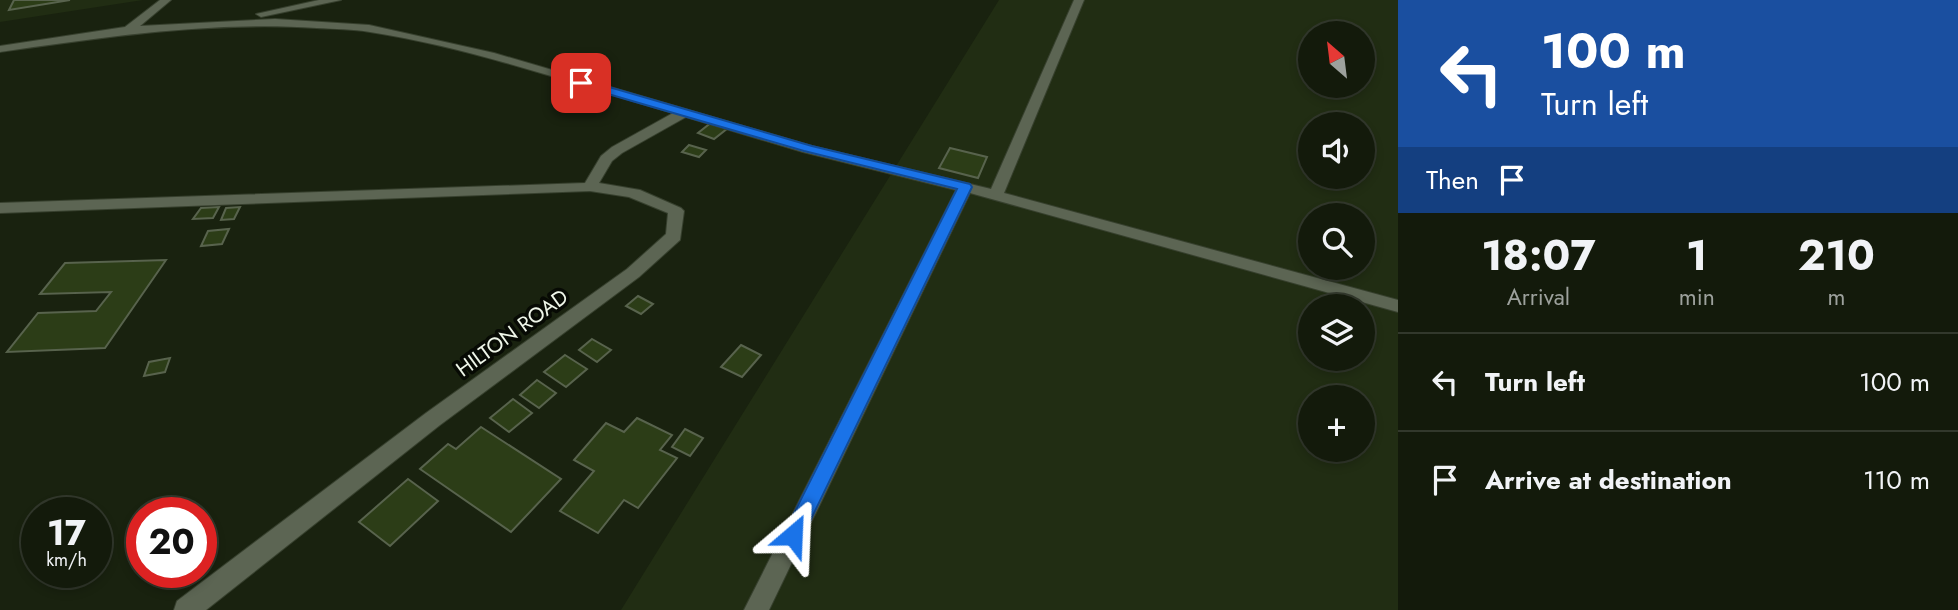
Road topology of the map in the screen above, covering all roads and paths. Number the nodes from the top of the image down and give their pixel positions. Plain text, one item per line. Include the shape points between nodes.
1 (166, 0) edge
2 (336, 0) edge
3 (1079, 0) edge
4 (206, 25) junction
5 (128, 30) junction
6 (0, 49) edge
7 (683, 113) junction
8 (590, 187) junction
9 (965, 187) junction
10 (996, 195) junction
11 (0, 208) edge
12 (1398, 306) edge
13 (186, 610) edge
14 (756, 610) edge

1 - 5 street
2 - 4 street
3 - 10 street
4 - 5 street
4 - 7 street via 275,22 369,28 490,55
5 - 6 street
7 - 8 street via 617,149
7 - 9 street
8 - 11 street
8 - 13 street, HILTON ROAD via 625,189 676,211 674,236 633,272
9 - 10 street
9 - 14 street
10 - 12 street

